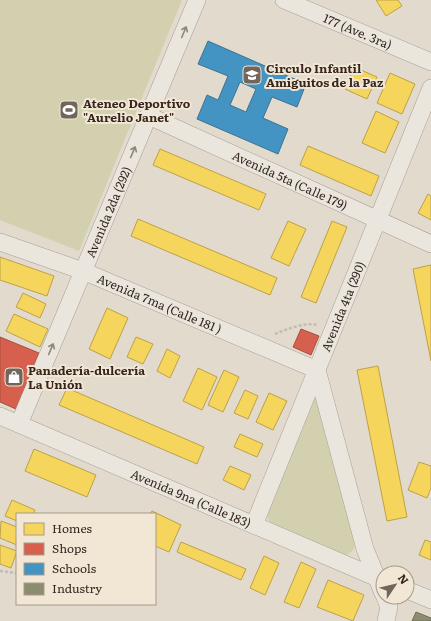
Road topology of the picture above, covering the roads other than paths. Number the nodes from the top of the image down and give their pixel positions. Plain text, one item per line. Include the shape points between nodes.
1 (197, 0) edge
2 (284, 0) edge
3 (431, 62) edge
4 (431, 88) edge
5 (149, 116) junction
6 (378, 220) junction
7 (0, 242) edge
8 (431, 244) edge
9 (83, 271) junction
10 (317, 370) junction
11 (0, 416) edge
12 (19, 424) junction
13 (254, 525) junction
14 (375, 572) edge
15 (375, 591) edge
16 (415, 593) edge
17 (431, 600) edge

5 -> 1 street, Avenida 2da (292)
2 - 3 street, 177 (Ave. 3ra)
4 - 6 street, Avenida 4ta (290)
5 - 6 street, Avenida 5ta (Calle 179)
9 -> 5 street, Avenida 2da (292)
6 - 8 street, Avenida 5ta (Calle 179)
6 - 10 street, Avenida 4ta (290)
7 - 9 street, Avenida 7ma (Calle 181 )
9 - 10 street, Avenida 7ma (Calle 181 )
12 -> 9 street, Avenida 2da (292)
10 - 13 street, Avenida 4ta (290)
10 - 14 street via 366,549
11 - 12 street, Avenida 9na (Calle 183)
12 - 13 street, Avenida 9na (Calle 183)
13 - 15 street, Avenida 9na (Calle 183)
16 - 17 street

